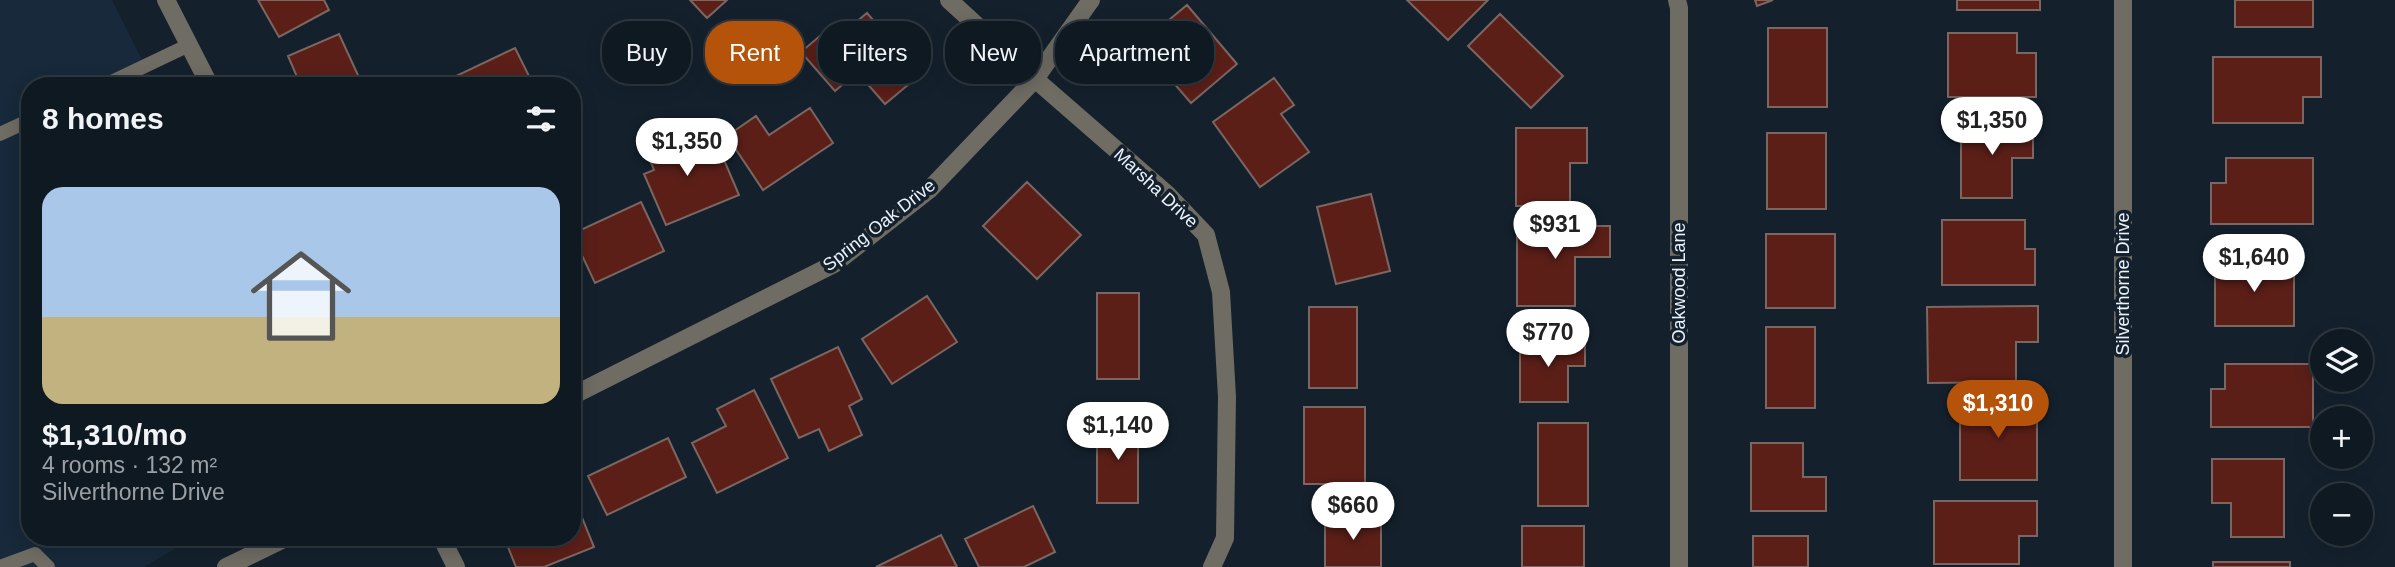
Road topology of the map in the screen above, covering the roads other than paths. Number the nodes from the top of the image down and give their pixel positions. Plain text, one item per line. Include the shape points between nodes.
1 (166, 0) edge
2 (949, 0) edge
3 (1091, 0) edge
4 (1676, 0) edge
5 (2123, 0) edge
6 (972, 21) edge
7 (189, 46) junction
8 (1041, 71) edge
9 (122, 77) edge
10 (205, 77) edge
11 (1030, 84) edge
12 (1041, 84) edge
13 (21, 124) edge
14 (0, 134) edge
15 (581, 391) edge
16 (269, 546) edge
17 (446, 546) edge
18 (0, 567) edge
19 (48, 567) edge
20 (226, 567) edge
21 (456, 567) edge
22 (1212, 567) edge
23 (1679, 567) edge
24 (2123, 567) edge

1 - 7 street
2 - 6 street, Marsha Drive
3 - 8 street, Spring Oak Drive
4 - 23 street, Oakwood Lane
5 - 24 street, Silverthorne Drive
7 - 9 lane
7 - 10 street
11 - 15 street, Spring Oak Drive via 929,190 834,264
12 - 22 street, Marsha Drive via 1167,194 1206,235 1221,292 1227,397 1225,538
13 - 14 lane
16 - 20 street
17 - 21 street
18 - 19 lane via 35,554

